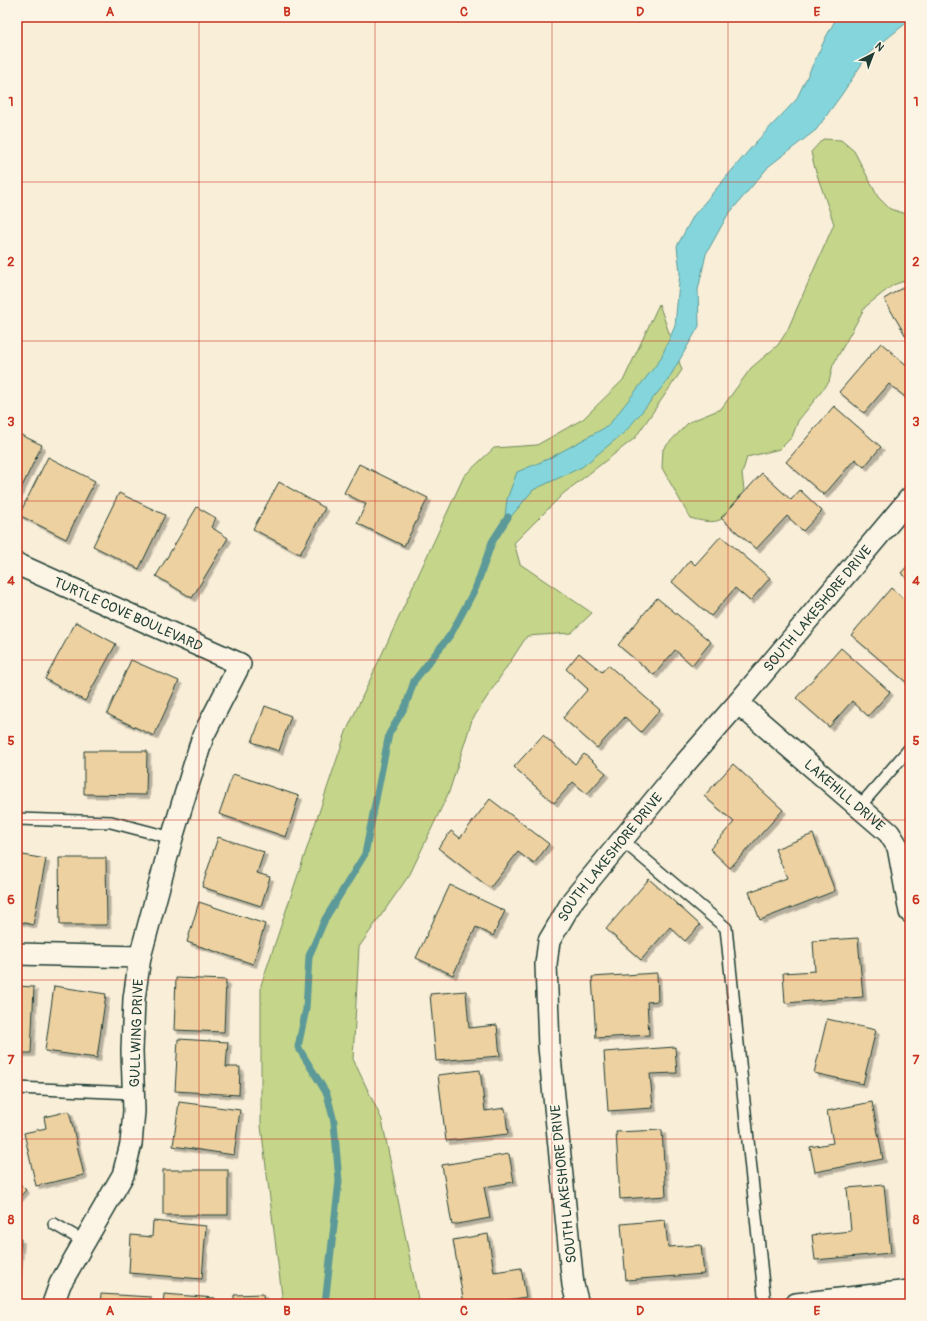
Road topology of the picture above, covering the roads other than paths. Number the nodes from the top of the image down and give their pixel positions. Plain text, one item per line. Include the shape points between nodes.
1 (910, 498) edge
2 (17, 564) edge
3 (240, 664) joint
4 (738, 703) junction
5 (910, 748) edge
6 (859, 807) junction
7 (17, 819) edge
8 (172, 838) junction
9 (622, 840) junction
10 (910, 912) edge
11 (17, 954) edge
12 (140, 957) junction
13 (17, 1088) edge
14 (133, 1093) junction
15 (54, 1224) dead end
16 (85, 1242) junction
17 (910, 1291) edge
18 (53, 1304) edge
19 (578, 1304) edge
20 (765, 1304) edge
21 (796, 1304) edge

1 - 4 street, SOUTH LAKESHORE DRIVE
2 - 3 street, TURTLE COVE BOULEVARD
3 - 8 street, GULLWING DRIVE via 203,736
4 - 6 street, LAKEHILL DRIVE
4 - 9 street, SOUTH LAKESHORE DRIVE via 680,768
5 - 6 lane
6 - 10 street, LAKEHILL DRIVE via 889,833 898,847
7 - 8 lane via 111,822
8 - 12 street, GULLWING DRIVE
9 - 19 street, SOUTH LAKESHORE DRIVE via 573,900 549,941 546,964 549,1047 573,1285
9 - 20 lane via 726,928
11 - 12 street
12 - 14 street, GULLWING DRIVE via 134,999
13 - 14 lane
14 - 16 street, GULLWING DRIVE via 131,1144 123,1175
15 - 16 lane
16 - 18 street, GULLWING DRIVE via 60,1284
17 - 21 street

